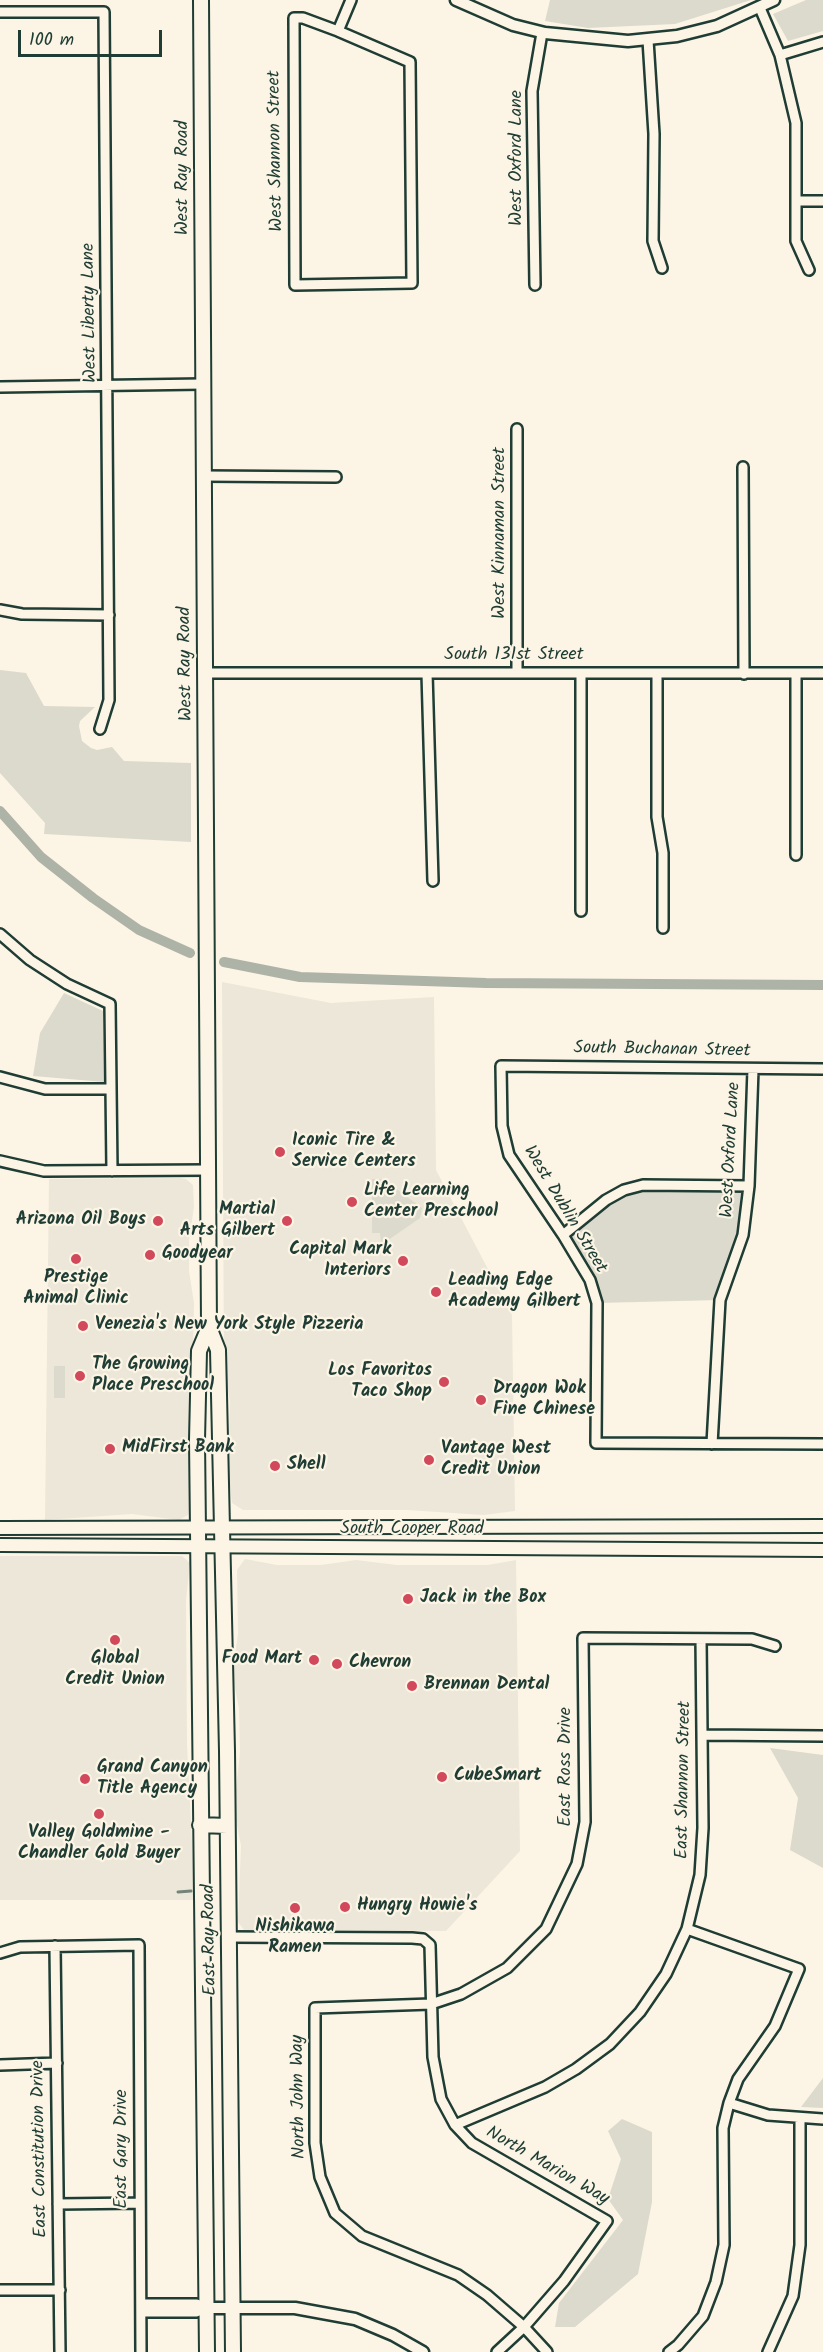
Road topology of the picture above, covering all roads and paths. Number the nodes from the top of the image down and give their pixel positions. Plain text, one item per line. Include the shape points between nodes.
1 (201, 0) edge
2 (351, 0) edge
3 (456, 0) edge
4 (774, 0) edge
5 (477, 4) edge
6 (760, 8) junction
7 (0, 12) edge
8 (338, 30) junction
9 (542, 33) junction
10 (648, 40) junction
11 (823, 42) edge
12 (780, 55) junction
13 (797, 201) junction
14 (823, 201) edge
15 (662, 268) dead end
16 (809, 270) dead end
17 (535, 285) dead end
18 (203, 384) junction
19 (108, 386) junction
20 (0, 387) edge
21 (518, 429) dead end
22 (743, 468) dead end
23 (203, 476) junction
24 (336, 477) dead end
25 (0, 610) edge
26 (109, 615) junction
27 (206, 673) junction
28 (427, 673) junction
29 (517, 673) junction
30 (581, 673) junction
31 (657, 673) junction
32 (823, 673) edge
33 (744, 674) junction
34 (796, 674) junction
35 (100, 729) dead end
36 (796, 855) dead end
37 (433, 881) dead end
38 (581, 911) dead end
39 (663, 928) dead end
40 (0, 934) edge
41 (501, 1066) joint
42 (753, 1069) junction
43 (823, 1069) edge
44 (0, 1077) edge
45 (111, 1089) junction
46 (0, 1161) edge
47 (208, 1170) junction
48 (112, 1171) junction
49 (749, 1186) junction
50 (563, 1235) junction
51 (209, 1327) junction
52 (712, 1444) junction
53 (823, 1444) edge
54 (500, 1526) junction
55 (823, 1526) edge
56 (0, 1528) edge
57 (197, 1528) junction
58 (220, 1528) junction
59 (0, 1545) edge
60 (198, 1547) junction
61 (220, 1548) junction
62 (500, 1548) junction
63 (823, 1550) edge
64 (701, 1639) junction
65 (775, 1646) dead end
66 (704, 1735) junction
67 (823, 1736) edge
68 (200, 1825) junction
69 (227, 1826) junction
70 (687, 1929) junction
71 (229, 1937) junction
72 (55, 1946) junction
73 (0, 1953) edge
74 (431, 2004) junction
75 (315, 2008) joint
76 (57, 2063) junction
77 (0, 2065) edge
78 (729, 2103) junction
79 (800, 2119) junction
80 (823, 2119) edge
81 (455, 2125) junction
82 (140, 2203) junction
83 (58, 2204) junction
84 (0, 2290) edge
85 (60, 2290) junction
86 (141, 2308) junction
87 (206, 2308) junction
88 (233, 2308) junction
89 (524, 2327) junction
90 (772, 2351) edge
91 (60, 2352) edge
92 (141, 2352) edge
93 (207, 2352) edge
94 (233, 2352) edge
95 (423, 2352) edge
96 (497, 2352) edge
97 (547, 2352) edge
98 (669, 2352) edge

1 - 18 main road, West Ray Road
2 - 8 street
3 - 5 street
4 - 6 street
5 - 9 street via 513,25
6 - 10 street via 717,26
6 - 12 street
7 - 19 street, West Liberty Lane via 104,12
8 - 8 street, West Shannon Street via 410,62 411,282 295,285 294,18
9 - 10 street via 602,41
9 - 17 street, West Oxford Lane via 532,91
10 - 15 street via 654,134 653,241
11 - 12 street
12 - 13 street via 796,123
13 - 14 street
13 - 16 street via 796,241
18 - 19 street
18 - 23 main road, West Ray Road
19 - 20 street
19 - 26 street, West Liberty Lane
21 - 29 street, West Kinnaman Street
22 - 33 street
23 - 24 street
23 - 27 main road, West Ray Road
25 - 26 street
26 - 35 street, West Liberty Lane via 109,700
27 - 28 street, South 131st Street
27 - 47 main road, West Ray Road
28 - 29 street, South 131st Street
28 - 37 street
29 - 30 street, South 131st Street
30 - 31 street, South 131st Street
30 - 38 street
31 - 33 street, South 131st Street
31 - 39 street via 657,817 663,853
32 - 34 street, South 131st Street
33 - 34 street, South 131st Street
34 - 36 street
40 - 45 street via 30,960 110,1004
41 - 42 street, South Buchanan Street
41 - 50 street, West Dublin Street via 502,1126 509,1155
42 - 43 street, South Buchanan Street
42 - 49 street, West Oxford Lane
44 - 45 street via 45,1089
45 - 48 street
46 - 48 street via 44,1171
47 - 48 street
47 - 51 main road, West Ray Road
49 - 50 street via 643,1185 624,1190
49 - 52 street, West Oxford Lane via 743,1235 720,1299
50 - 52 street, West Dublin Street via 590,1280 597,1303 596,1443
51 - 57 main road, West Ray Road via 199,1352
51 - 58 main road, West Ray Road via 218,1350
52 - 53 street
54 - 55 main road, South Cooper Road
54 - 58 main road, South Cooper Road
54 - 62 main road
56 - 57 main road, South Cooper Road
57 - 58 main road, South Cooper Road
57 - 60 main road, West Ray Road
58 - 61 main road, East Ray Road
59 - 60 main road, South Cooper Road
60 - 61 main road, South Cooper Road
60 - 68 main road, East Ray Road
61 - 62 main road, South Cooper Road
61 - 69 main road, East Ray Road
62 - 63 main road, South Cooper Road
64 - 65 street via 752,1639
64 - 66 street, East Shannon Street
64 - 74 street, East Ross Drive via 583,1638 585,1822 577,1864 546,1929 507,1968 461,1994
66 - 67 street
66 - 70 street, East Shannon Street via 700,1875
68 - 69 main road
68 - 87 main road, East Ray Road
69 - 71 main road, East Ray Road
70 - 78 street via 799,1969 775,2026 738,2079
70 - 81 street, East Shannon Street via 666,1974 640,2012 610,2044 545,2087
71 - 74 street, North Marion Way via 423,1939 430,1945
71 - 88 main road, East Ray Road
72 - 73 street via 20,1947
72 - 76 street, East Constitution Drive
72 - 82 street, East Gary Drive via 139,1946
74 - 75 street, East Ross Drive
74 - 81 street, North Marion Way via 437,2081 441,2100
75 - 89 street, North John Way via 315,2143 320,2177 335,2213 362,2236 458,2275
76 - 77 street
76 - 83 street, East Constitution Drive
78 - 79 street via 768,2115
78 - 98 street via 723,2128 724,2246 716,2282 703,2316
79 - 80 street
79 - 90 street via 799,2255 793,2296
81 - 89 street, North Marion Way via 472,2143 607,2221 564,2281
82 - 83 street
82 - 86 street, East Gary Drive
83 - 85 street, East Constitution Drive
84 - 85 street
85 - 91 street, East Constitution Drive
86 - 87 street via 197,2304
86 - 92 street, East Gary Drive
87 - 88 street
87 - 93 main road, East Ray Road
88 - 94 main road, East Ray Road
88 - 95 street via 295,2308 355,2319
89 - 96 street
89 - 97 street, North John Way

